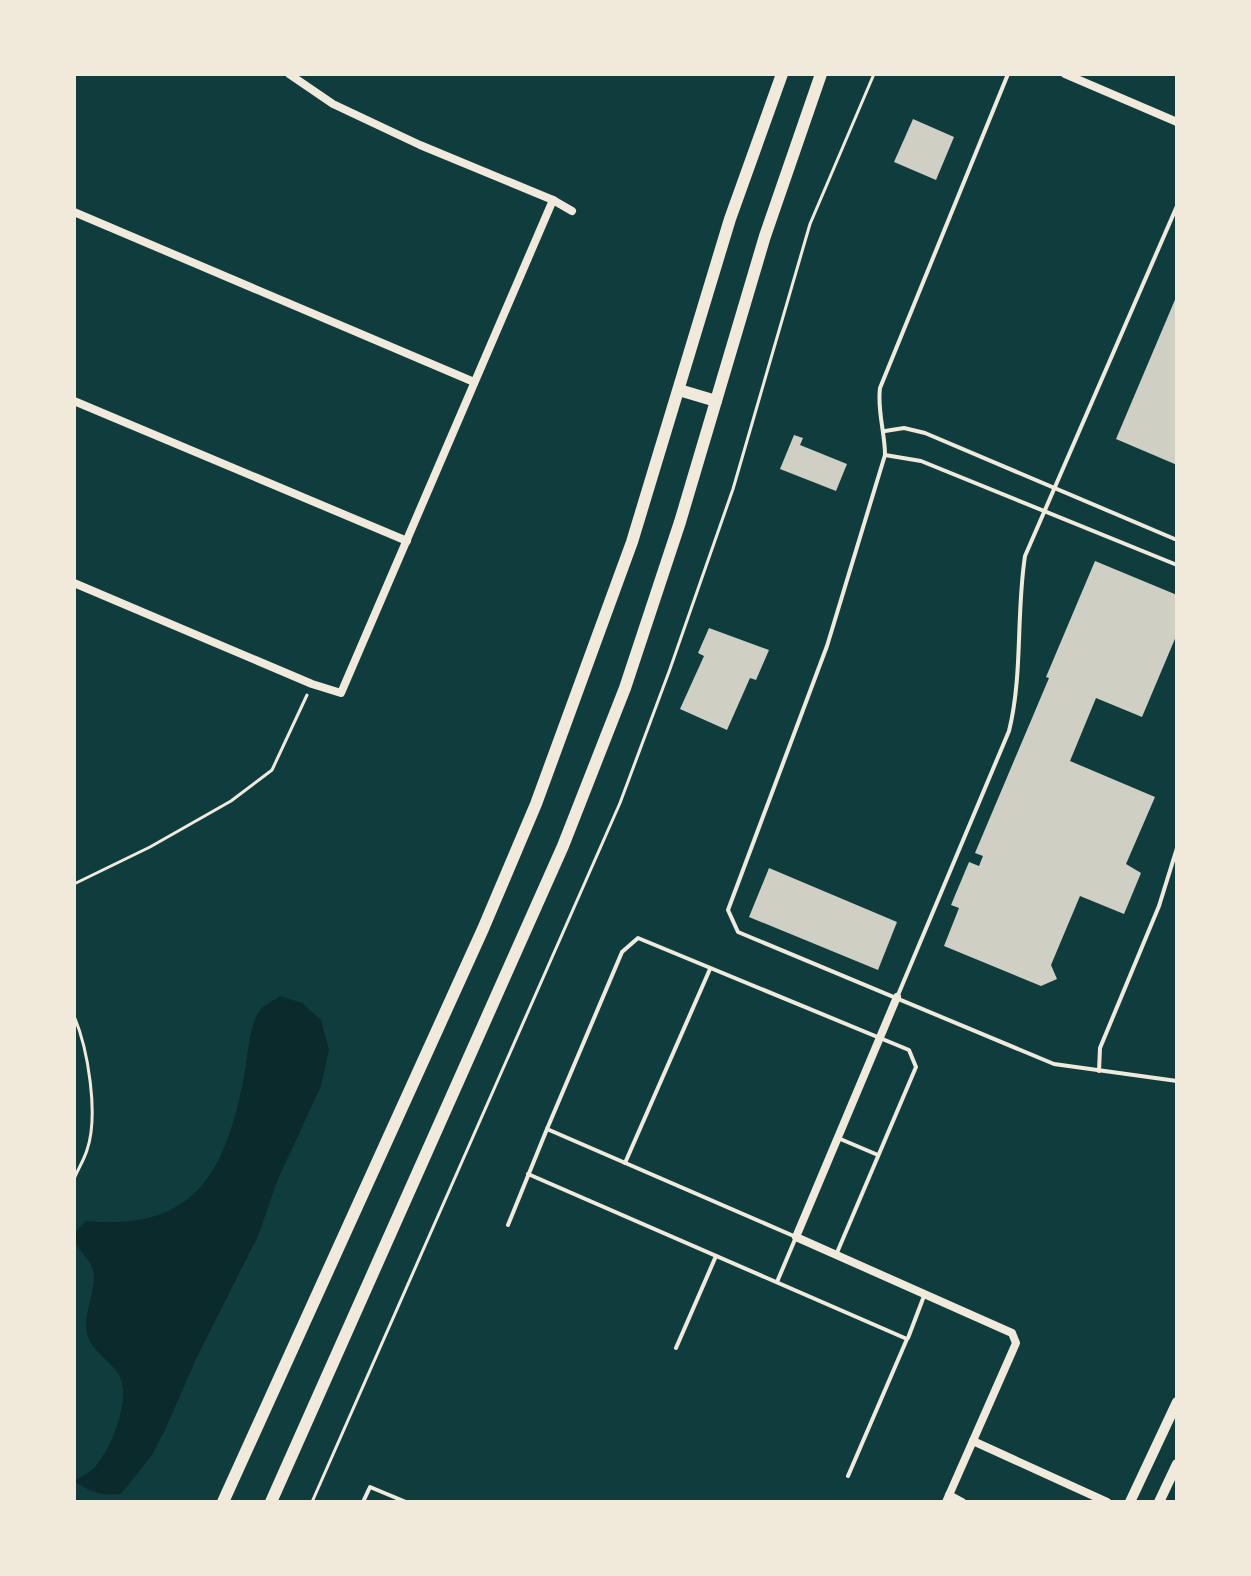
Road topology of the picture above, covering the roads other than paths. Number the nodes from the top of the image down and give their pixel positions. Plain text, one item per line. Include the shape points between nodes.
1 (289, 74) edge
2 (782, 74) edge
3 (821, 74) edge
4 (1008, 74) edge
5 (1065, 74) edge
6 (1177, 122) edge
7 (553, 200) junction
8 (1177, 206) edge
9 (572, 211) dead end
10 (74, 212) edge
11 (474, 382) junction
12 (679, 390) junction
13 (74, 401) edge
14 (716, 401) junction
15 (885, 431) junction
16 (885, 455) junction
17 (1056, 489) junction
18 (1045, 513) junction
19 (1177, 540) edge
20 (407, 541) junction
21 (1177, 565) edge
22 (74, 583) edge
23 (1177, 848) edge
24 (710, 969) junction
25 (897, 997) junction
26 (880, 1039) junction
27 (1099, 1072) junction
28 (1177, 1081) edge
29 (547, 1129) junction
30 (838, 1138) junction
31 (878, 1155) junction
32 (625, 1163) junction
33 (528, 1174) junction
34 (508, 1225) dead end
35 (796, 1237) junction
36 (836, 1255) junction
37 (716, 1256) junction
38 (777, 1282) junction
39 (924, 1296) junction
40 (907, 1339) junction
41 (676, 1348) dead end
42 (1177, 1402) edge
43 (973, 1441) junction
44 (1177, 1464) edge
45 (848, 1476) dead end
46 (947, 1499) edge
47 (223, 1502) edge
48 (271, 1502) edge
49 (363, 1502) edge
50 (406, 1502) edge
51 (962, 1502) edge
52 (1107, 1502) edge
53 (1130, 1502) edge
54 (1159, 1502) edge

1 - 7 street via 333,104
2 - 12 highway via 730,219
3 - 14 highway
4 - 15 lane via 880,388
5 - 6 street
7 - 9 street
7 - 11 street
8 - 17 lane
10 - 11 street
11 - 20 street
12 - 14 highway
12 - 47 highway via 632,542 536,804
13 - 20 street
14 - 48 highway via 625,688 568,832
15 - 16 lane
15 - 17 lane via 925,433
16 - 18 lane via 921,461
16 - 25 lane via 827,646 728,910 738,932
17 - 18 lane
17 - 19 lane
18 - 21 lane
18 - 25 lane via 1025,556 1017,701 1009,731
20 - 22 street via 341,693
23 - 27 lane via 1159,906 1100,1048
24 - 26 lane
24 - 29 lane via 638,938 622,952
24 - 32 lane
25 - 26 street
25 - 27 lane via 1054,1064
26 - 30 street
26 - 31 lane via 909,1050 916,1067
27 - 28 lane
29 - 32 lane
29 - 33 lane
30 - 31 lane
30 - 35 street
31 - 36 lane
32 - 35 lane
33 - 34 lane
33 - 37 lane
35 - 36 street
35 - 38 lane
36 - 39 street
37 - 38 lane
37 - 41 lane
38 - 40 lane
39 - 40 lane
39 - 43 street via 1012,1333 1016,1343
40 - 45 lane
42 - 53 street
43 - 46 street
43 - 52 street
44 - 54 street
46 - 51 street
49 - 50 lane via 370,1487

